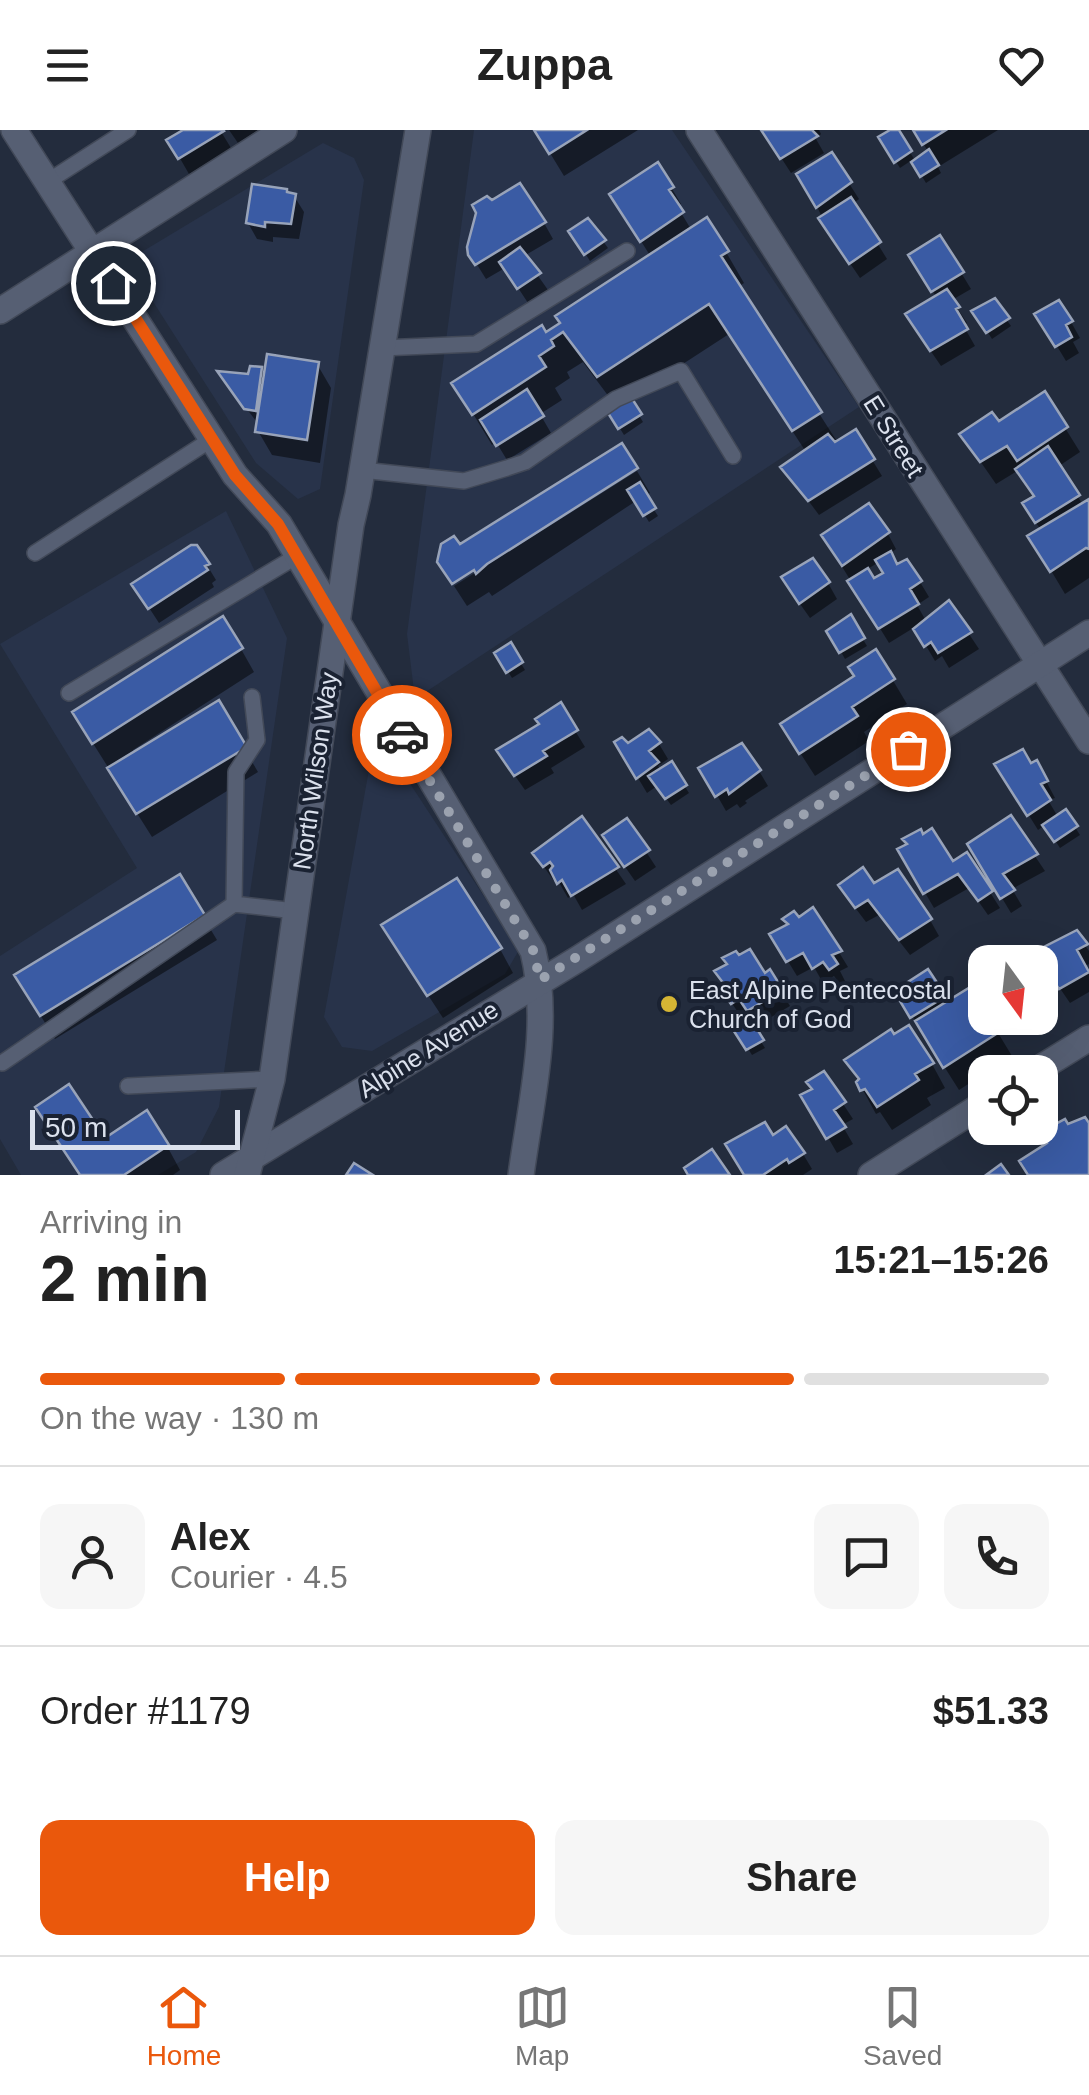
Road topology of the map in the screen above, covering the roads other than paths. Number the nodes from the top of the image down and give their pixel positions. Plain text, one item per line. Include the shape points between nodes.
1 (14, 130) edge
2 (128, 130) edge
3 (284, 130) edge
4 (418, 130) edge
5 (700, 130) edge
6 (47, 182) junction
7 (626, 251) dead end
8 (93, 252) junction
9 (0, 311) edge
10 (381, 348) junction
11 (212, 439) junction
12 (733, 456) dead end
13 (362, 470) junction
14 (35, 553) dead end
15 (298, 556) junction
16 (337, 622) junction
17 (1089, 632) edge
18 (1040, 665) junction
19 (69, 693) dead end
20 (252, 697) dead end
21 (1089, 741) edge
22 (234, 904) junction
23 (295, 912) junction
24 (540, 980) junction
25 (1089, 1038) edge
26 (1058, 1057) edge
27 (2, 1063) edge
28 (272, 1079) junction
29 (128, 1086) dead end
30 (968, 1114) edge
31 (249, 1167) edge
32 (223, 1175) edge
33 (521, 1175) edge
34 (871, 1175) edge

1 - 6 street
2 - 6 lane
3 - 8 street
4 - 10 street, North Wilson Way
5 - 18 street, E Street
6 - 8 street
7 - 10 lane via 476,344
8 - 9 street
8 - 11 street
10 - 13 street, North Wilson Way
11 - 14 lane
11 - 15 street
12 - 13 lane via 681,371 616,399 507,468 464,481
13 - 16 street, North Wilson Way
15 - 16 street
15 - 19 lane
16 - 23 street, North Wilson Way
16 - 24 street via 533,950
17 - 18 street, Alpine Avenue
18 - 21 street, E Street
18 - 24 street, Alpine Avenue
20 - 22 lane via 257,740 236,772
22 - 23 lane
22 - 27 lane
23 - 28 street, North Wilson Way
24 - 31 street, Alpine Avenue
24 - 33 street via 542,1018
25 - 26 street
28 - 29 lane
28 - 31 street, North Wilson Way
30 - 34 street
31 - 32 street, Alpine Avenue

